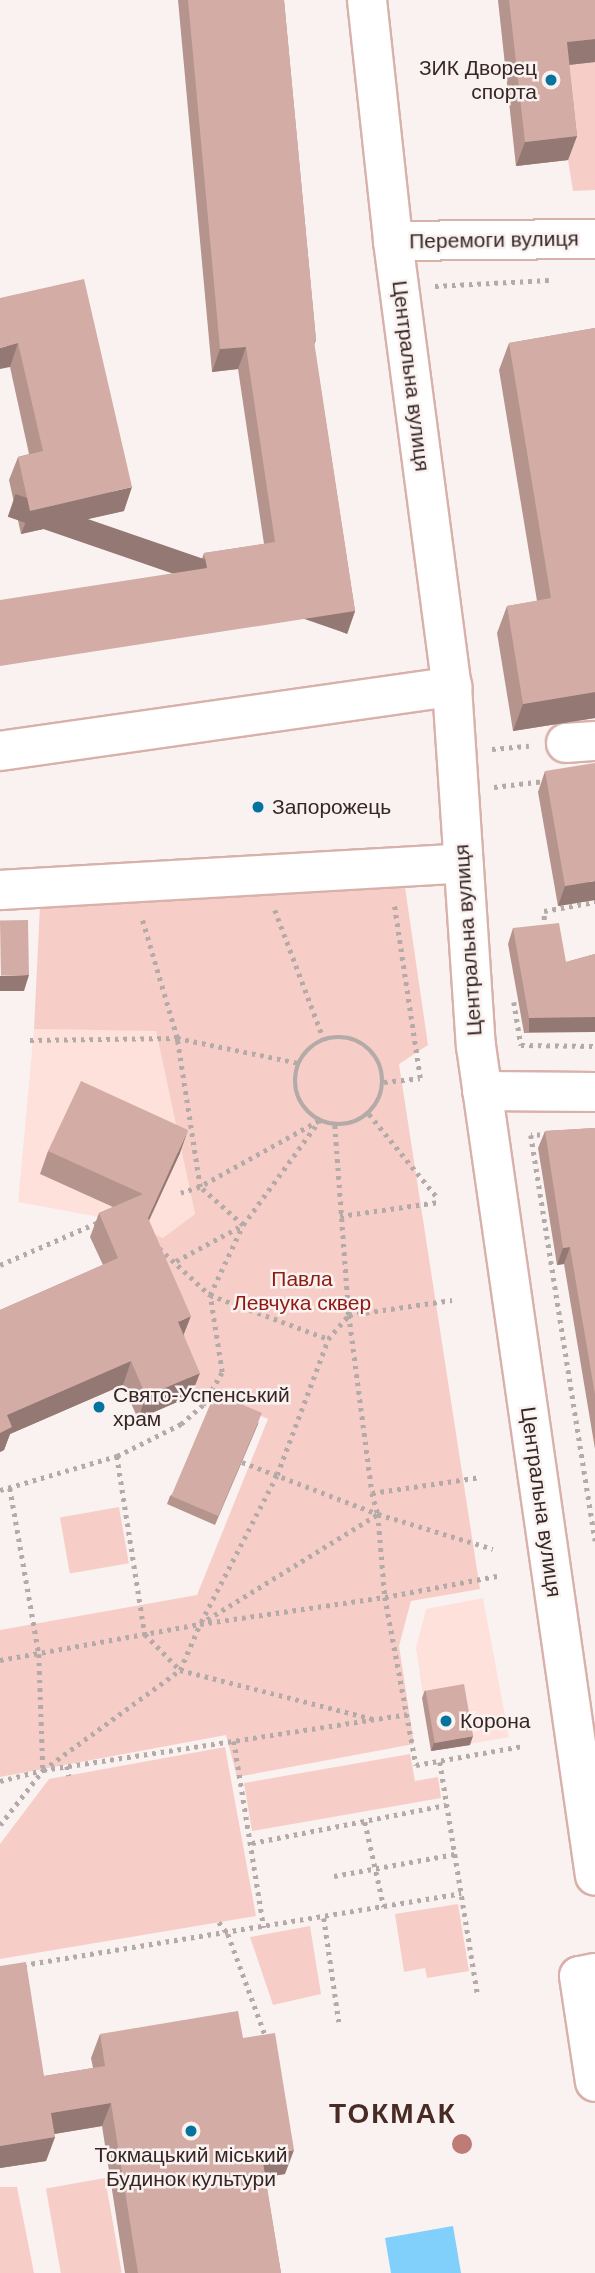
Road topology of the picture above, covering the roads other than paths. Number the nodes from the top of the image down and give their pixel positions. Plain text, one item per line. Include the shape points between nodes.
1 (367, 0) edge
2 (595, 239) edge
3 (393, 241) junction
4 (452, 687) junction
5 (0, 751) edge
6 (463, 863) junction
7 (0, 890) edge
8 (482, 1091) junction
9 (595, 1092) edge
10 (595, 1876) edge
11 (595, 1973) edge
12 (595, 2082) edge

1 - 3 street, Центральна вулиця
2 - 3 street, Перемоги вулиця
3 - 4 street, Центральна вулиця
4 - 5 street
4 - 6 street, Центральна вулиця
6 - 7 street
6 - 8 street, Центральна вулиця
8 - 9 street
8 - 10 street, Центральна вулиця
11 - 12 street via 579,1976

